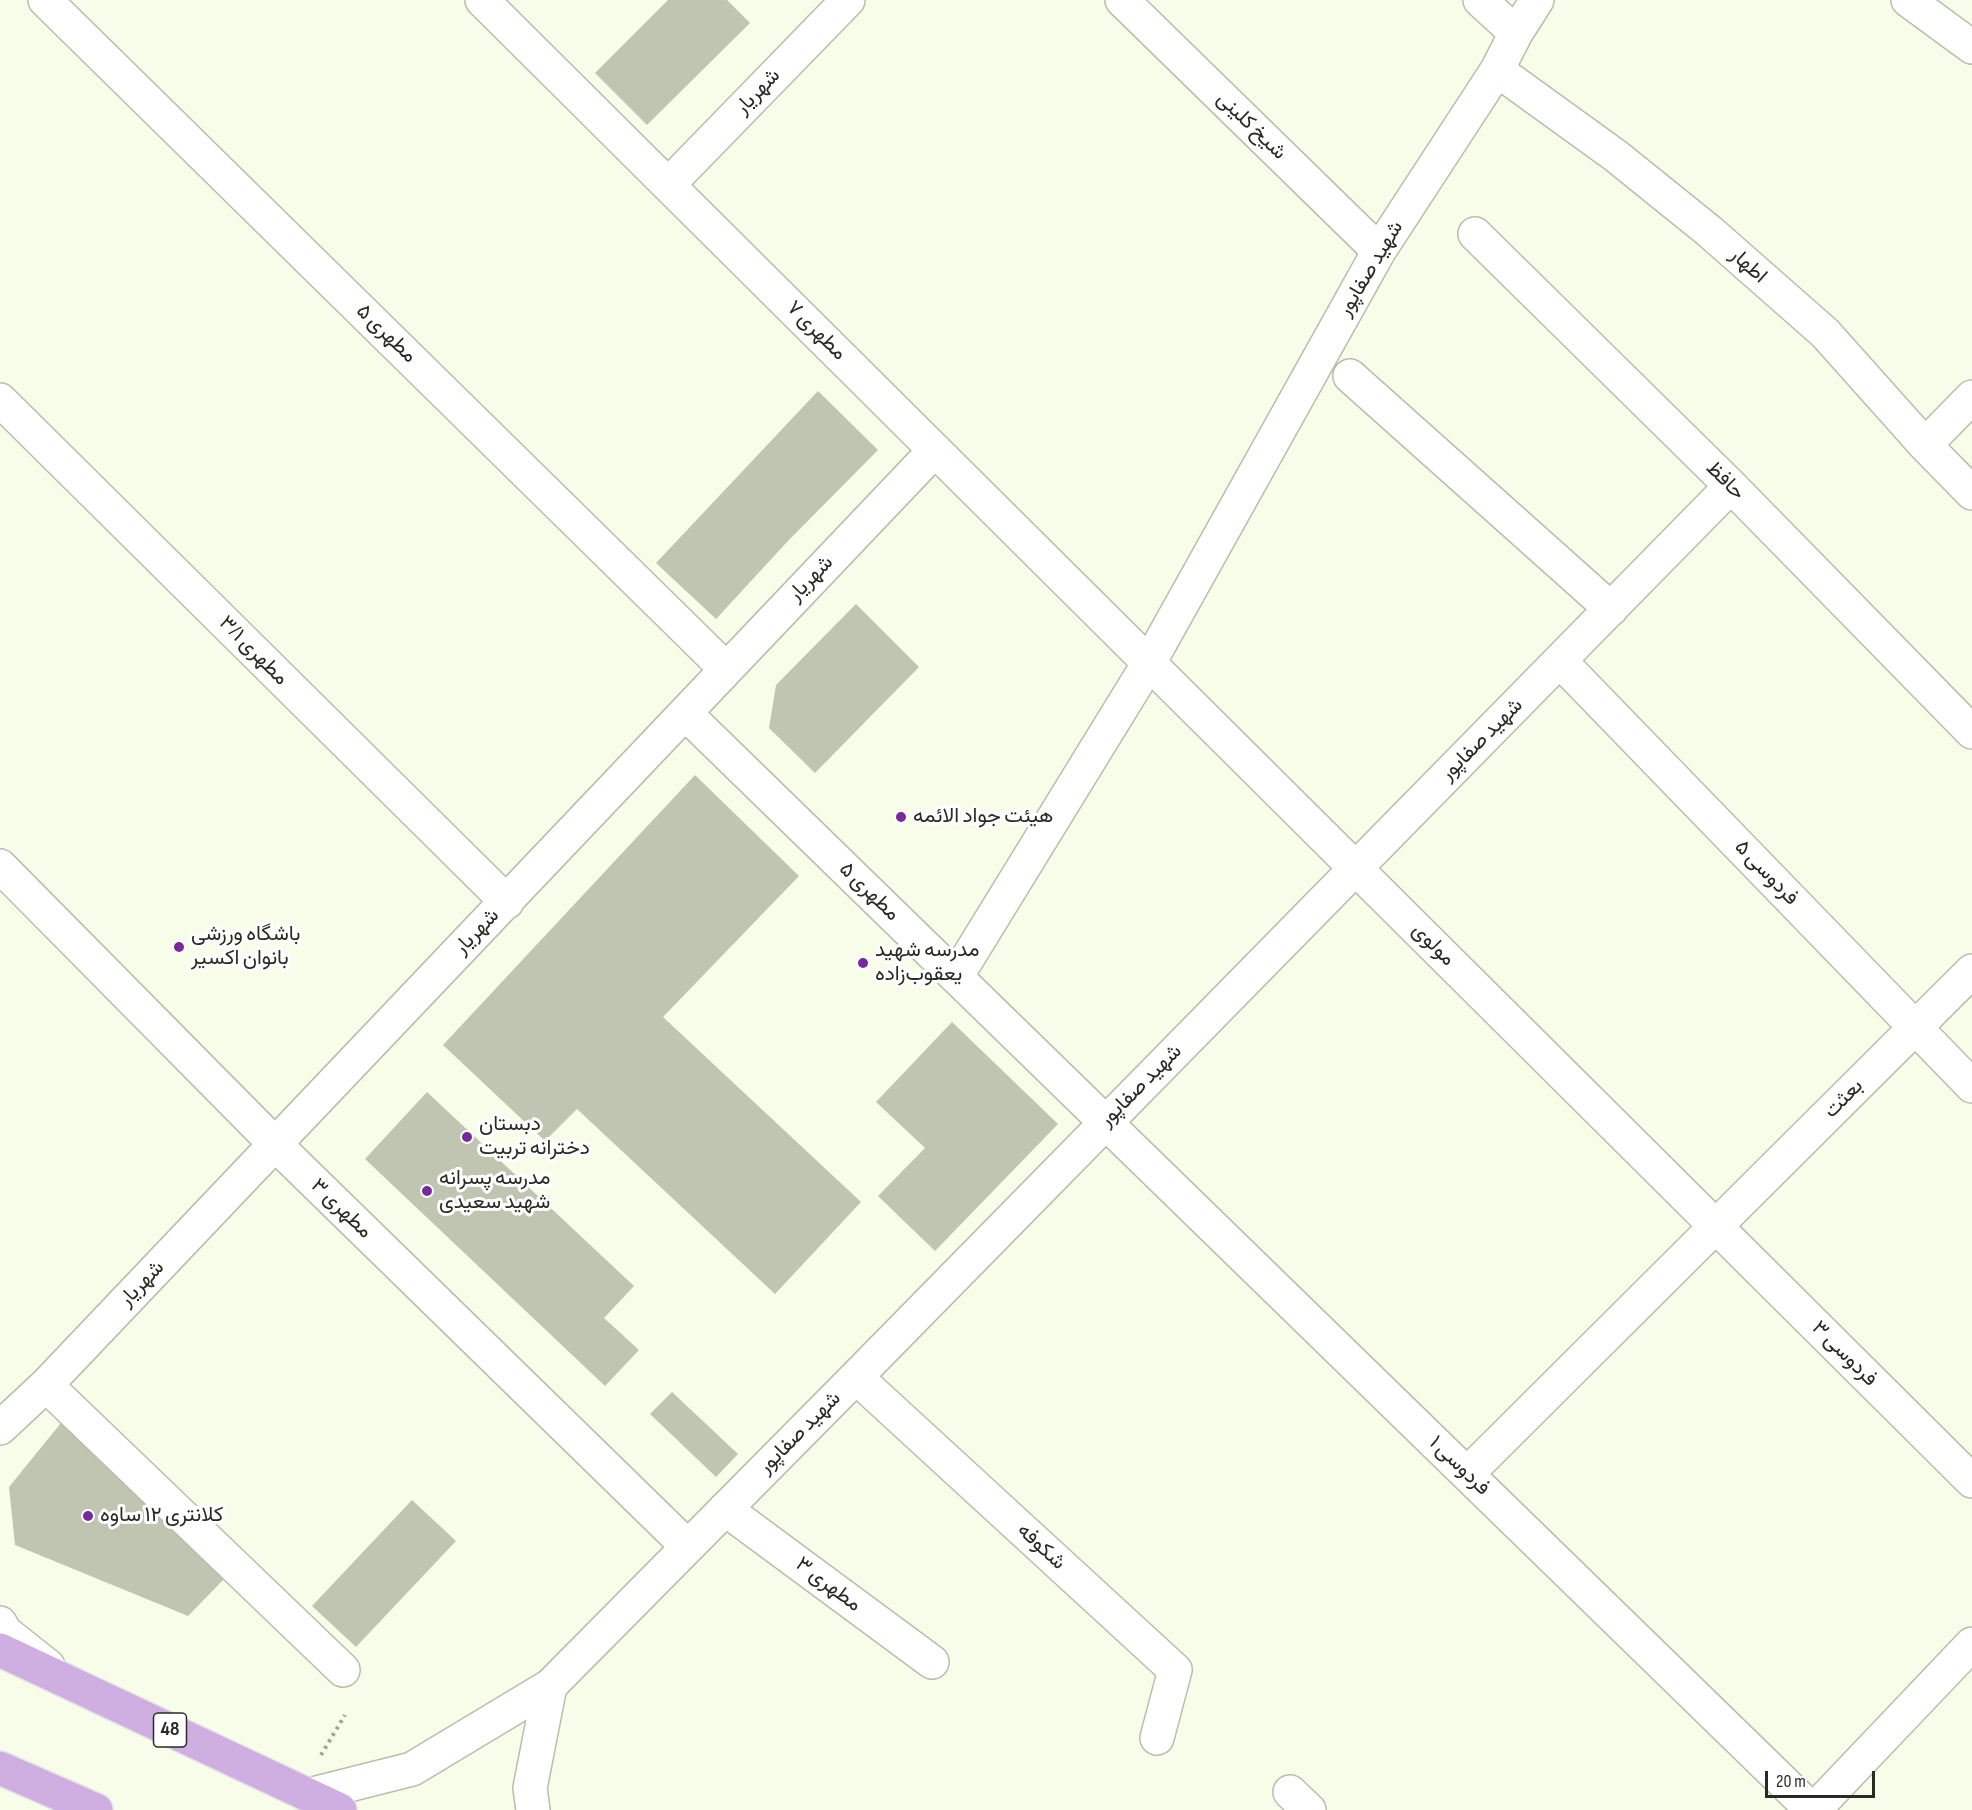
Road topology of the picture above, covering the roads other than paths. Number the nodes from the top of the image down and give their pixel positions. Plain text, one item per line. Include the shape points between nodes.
1 (45, 0) edge
2 (482, 0) edge
3 (848, 0) edge
4 (1122, 0) edge
5 (1480, 0) edge
6 (1537, 0) edge
7 (1908, 0) edge
8 (1516, 33) junction
9 (1972, 47) edge
10 (1497, 70) junction
11 (668, 185) junction
12 (1475, 234) dead end
13 (1379, 251) junction
14 (1350, 376) dead end
15 (1972, 397) edge
16 (0, 400) edge
17 (1925, 445) junction
18 (934, 450) junction
19 (1731, 486) junction
20 (1972, 493) edge
21 (1611, 609) junction
22 (1560, 661) junction
23 (1149, 663) junction
24 (726, 669) junction
25 (685, 713) junction
26 (1972, 732) edge
27 (0, 866) edge
28 (1356, 868) junction
29 (507, 902) junction
30 (1972, 971) edge
31 (956, 977) junction
32 (1916, 1028) junction
33 (1972, 1086) edge
34 (1105, 1122) junction
35 (275, 1144) junction
36 (1716, 1227) junction
37 (856, 1377) junction
38 (46, 1385) junction
39 (4, 1419) edge
40 (1467, 1474) junction
41 (1972, 1481) edge
42 (725, 1509) junction
43 (687, 1546) junction
44 (0, 1623) edge
45 (1972, 1644) edge
46 (0, 1650) edge
47 (932, 1662) dead end
48 (343, 1670) dead end
49 (66, 1681) junction
50 (550, 1686) junction
51 (1157, 1738) dead end
52 (0, 1767) edge
53 (309, 1795) junction
54 (96, 1810) edge
55 (340, 1810) edge
56 (533, 1810) edge
57 (1813, 1810) edge

1 - 24 street, مطهری ۵
2 - 11 street, مطهری ۷
3 - 11 street, شهریار
4 - 13 street, شیخ کلینی
5 - 8 street
6 - 8 street, شهید صفاپور
7 - 9 street
8 - 10 street, شهید صفاپور
10 - 13 street, شهید صفاپور
10 - 17 street, اطهار via 1616,156 1709,231 1824,333
11 - 18 street, مطهری ۷
12 - 19 street, حافظ
13 - 23 street, شهید صفاپور
14 - 21 street
15 - 17 street
16 - 29 street, مطهری ۳/۱
17 - 20 street, اطهار
18 - 23 street, مطهری ۷
18 - 24 street, شهریار
19 - 21 street, شهید صفاپور
19 - 26 street, حافظ
21 - 22 street, شهید صفاپور
22 - 28 street, شهید صفاپور
22 - 32 street, فردوسی ۵
23 - 28 street, مولوی
23 - 31 street, شهید صفاپور
24 - 25 street, شهریار
25 - 29 street, شهریار
25 - 31 street, مطهری ۵
27 - 35 street, مطهری ۳
28 - 34 street, شهید صفاپور
28 - 36 street, مولوی
29 - 35 street, شهریار
30 - 32 street, بعثت
31 - 34 street, مطهری ۵
32 - 33 street, فردوسی ۵
32 - 36 street, بعثت
34 - 37 street, شهید صفاپور
34 - 40 street, فردوسی ۱
35 - 38 street, شهریار
35 - 43 street, مطهری ۳
36 - 40 street, بعثت
36 - 41 street, فردوسی ۳
37 - 42 street, شهید صفاپور
37 - 51 street, شکوفه via 1175,1670
38 - 39 street, شهریار
38 - 48 street
40 - 57 street, فردوسی ۱
42 - 43 street, شهید صفاپور
42 - 47 street, مطهری ۳
43 - 50 street, شهید صفاپور
44 - 49 street via 5,1632
45 - 57 street
46 - 49 main road, 48
49 - 53 main road, 48
50 - 53 street, شهید صفاپور via 412,1769
50 - 56 street via 530,1788
52 - 54 main road
53 - 55 main road, 48

